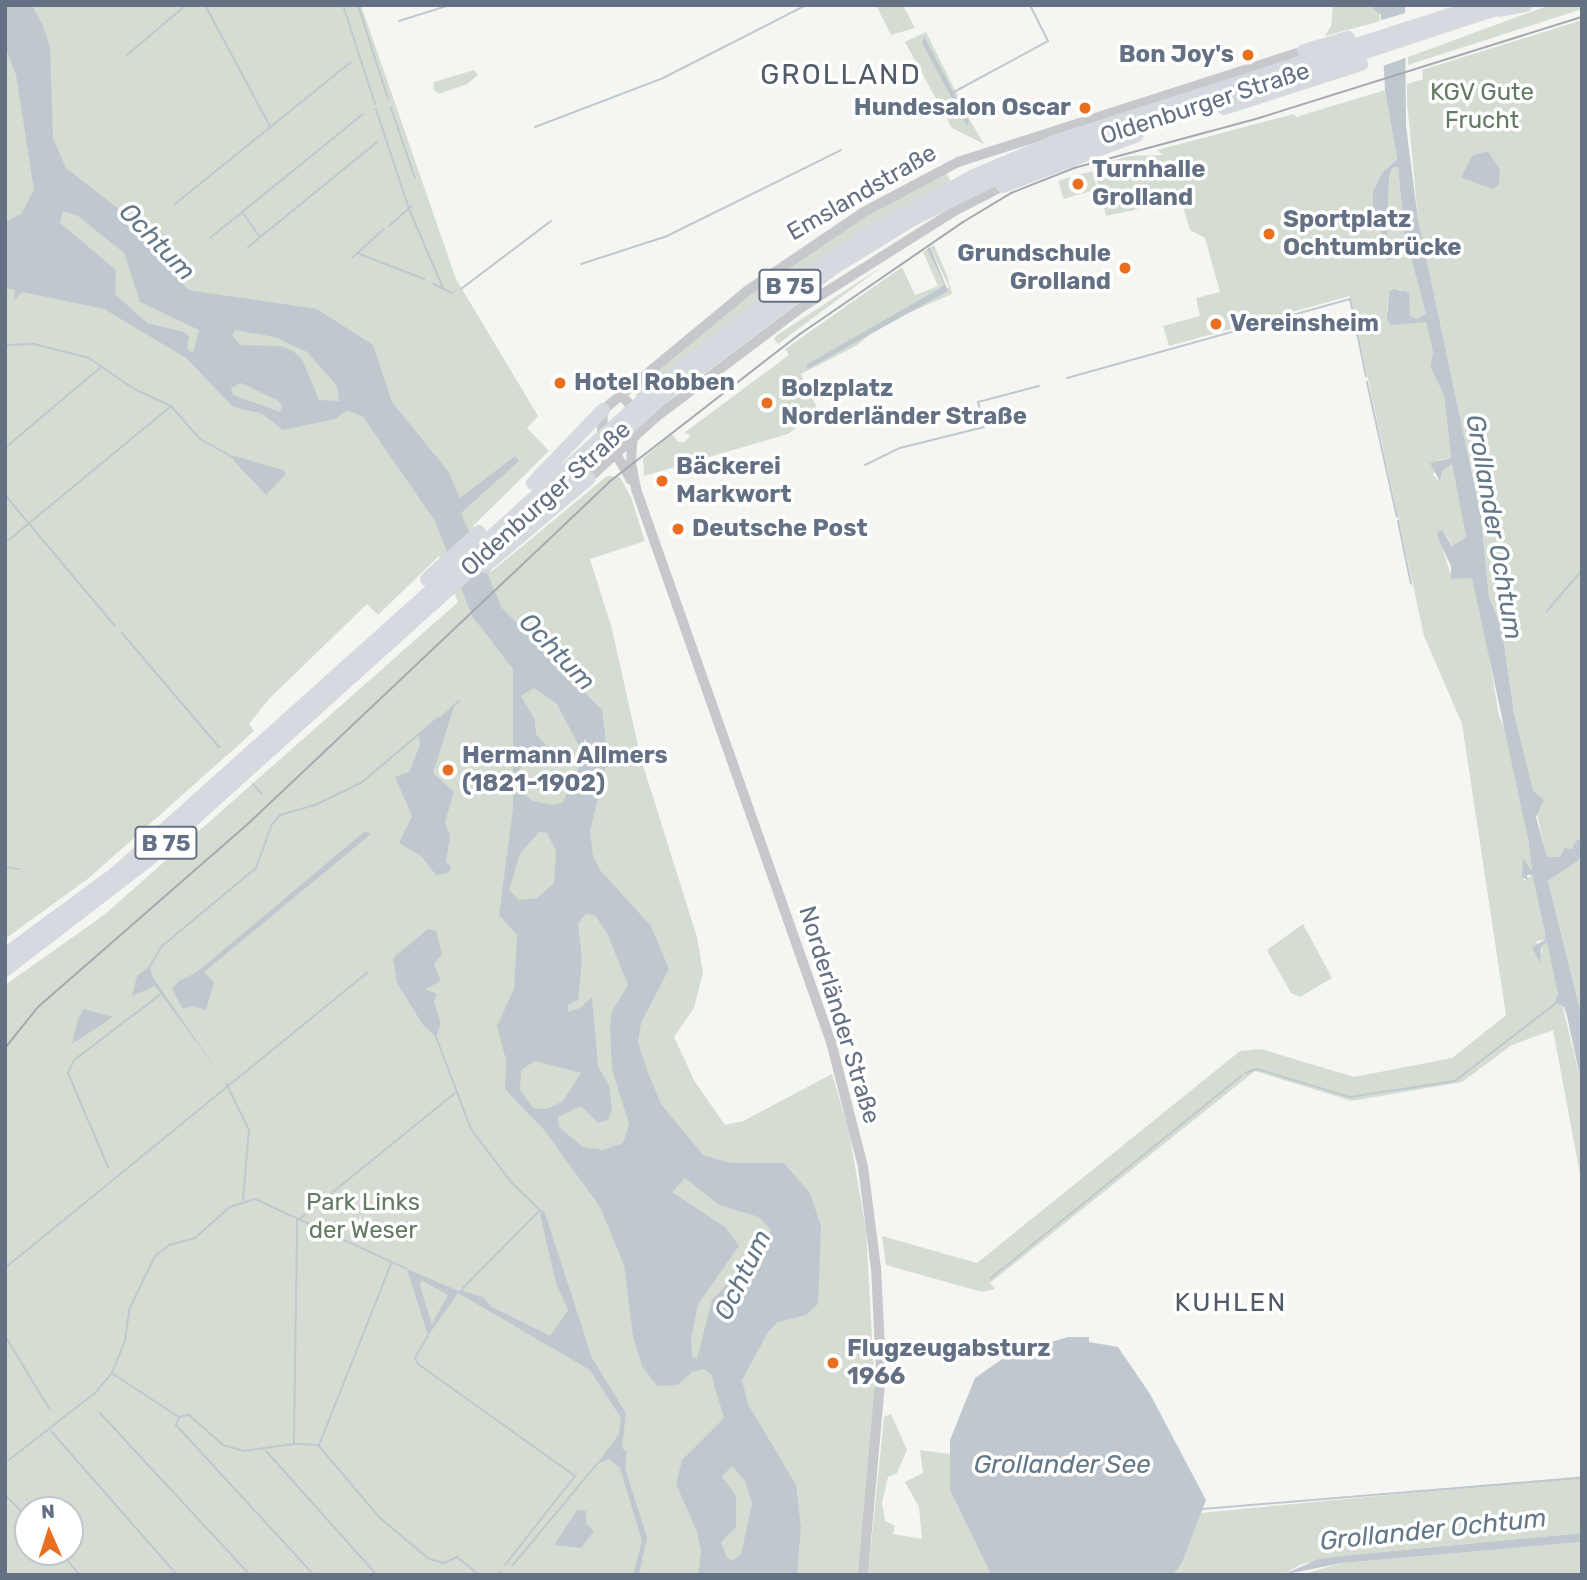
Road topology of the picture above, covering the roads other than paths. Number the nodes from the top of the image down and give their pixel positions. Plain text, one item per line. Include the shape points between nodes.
1 (1480, 5) edge
2 (1526, 5) edge
3 (1502, 8) edge
4 (1405, 33) junction
5 (1379, 43) junction
6 (1304, 51) joint
7 (1003, 186) joint
8 (621, 394) junction
9 (603, 410) junction
10 (635, 435) junction
11 (615, 452) junction
12 (623, 466) junction
13 (589, 478) junction
14 (636, 489) junction
15 (482, 549) junction
16 (449, 579) junction
17 (382, 640) junction
18 (5, 956) edge
19 (5, 970) edge
20 (863, 1575) edge

1 - 4 highway, Oldenburger Straße / B 75
2 - 3 highway, Oldenburger Straße
3 - 4 highway, Oldenburger Straße / B 75
4 - 5 highway, Oldenburger Straße / B 75
5 - 6 highway
5 - 7 highway
5 - 15 highway, Oldenburger Straße / B 75 via 1089,135 957,196 825,274 697,368
6 - 8 street, Emslandstraße via 935,172 783,265
7 - 10 street via 956,209 802,307
8 - 9 street, Emslandstraße
8 - 10 street, Norderländer Straße via 634,411
9 - 11 street, Norderländer Straße via 602,430
9 - 15 highway
10 - 11 street
10 - 14 street, Norderländer Straße via 631,463
11 - 12 street, Norderländer Straße
11 - 13 street
12 - 13 street via 605,468
12 - 14 street, Norderländer Straße
13 - 15 highway
14 - 20 street, Norderländer Straße via 829,1037 863,1167 876,1268 881,1363
15 - 16 highway, Oldenburger Straße / B 75
15 - 16 highway
16 - 17 highway, Oldenburger Straße / B 75
16 - 17 highway via 405,636
17 - 18 highway, Oldenburger Straße / B 75 via 115,874
17 - 19 highway, Oldenburger Straße / B 75 via 147,861

